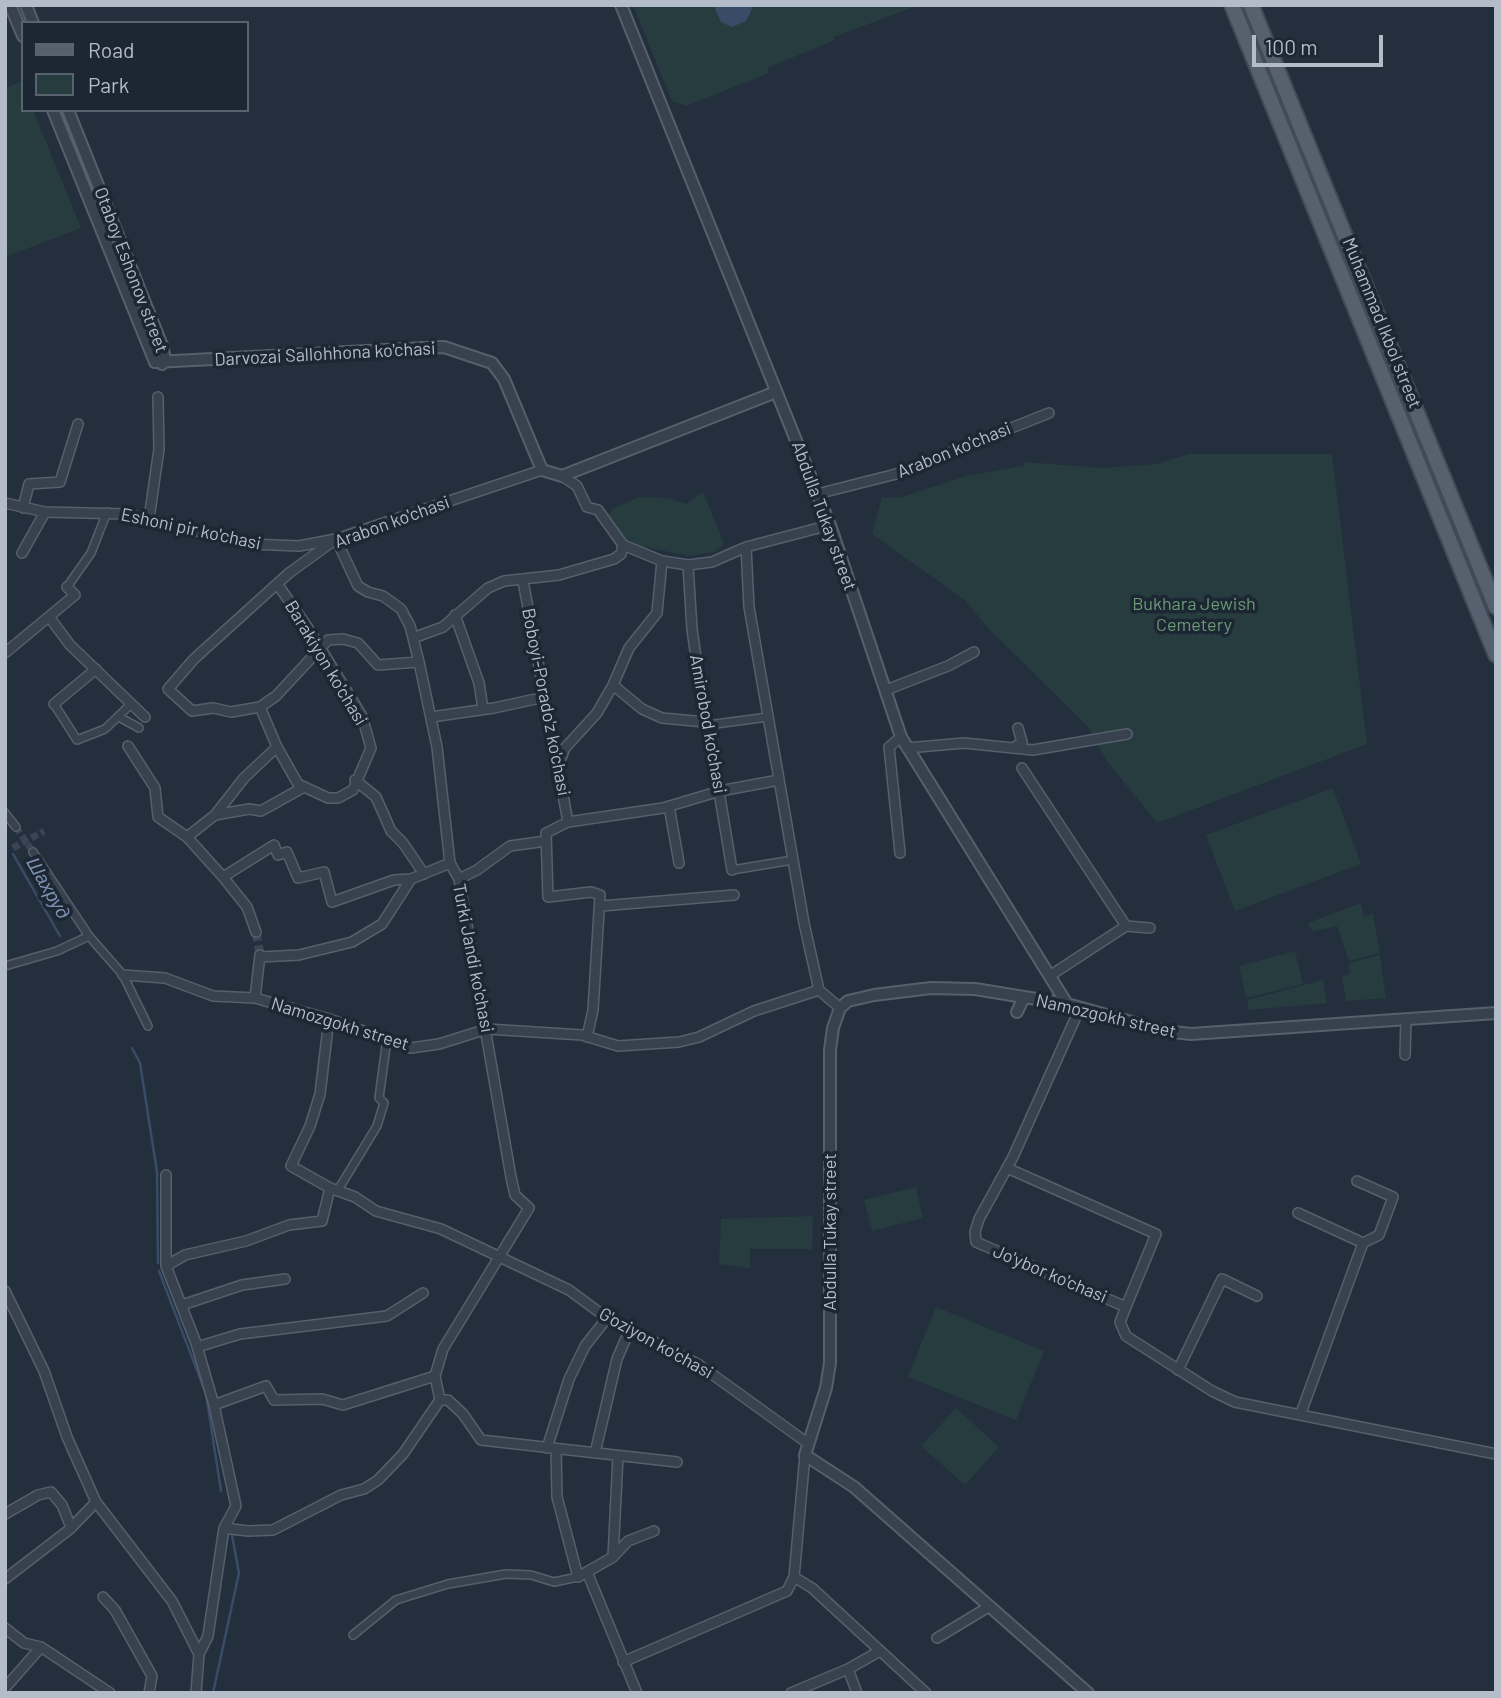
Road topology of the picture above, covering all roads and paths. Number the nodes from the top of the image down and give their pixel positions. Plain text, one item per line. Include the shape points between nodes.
1 (10, 5) edge
2 (621, 5) edge
3 (1232, 5) edge
4 (1251, 5) edge
5 (21, 31) edge
6 (53, 112) edge
7 (69, 112) edge
8 (162, 364) junction
9 (776, 392) junction
10 (159, 397) dead end
11 (1049, 413) dead end
12 (78, 424) dead end
13 (542, 470) junction
14 (562, 476) junction
15 (817, 494) junction
16 (5, 503) edge
17 (23, 508) junction
18 (45, 512) junction
19 (107, 512) junction
20 (149, 519) junction
21 (830, 525) junction
22 (336, 539) junction
23 (623, 545) junction
24 (746, 547) junction
25 (22, 553) dead end
26 (662, 561) junction
27 (688, 565) junction
28 (523, 581) junction
29 (278, 585) junction
30 (67, 587) joint
31 (1496, 607) edge
32 (455, 615) junction
33 (50, 618) junction
34 (413, 638) junction
35 (319, 647) junction
36 (974, 652) dead end
37 (5, 653) edge
38 (1496, 655) edge
39 (419, 662) junction
40 (96, 669) junction
41 (613, 685) junction
42 (886, 690) junction
43 (545, 697) junction
44 (54, 704) joint
45 (130, 705) junction
46 (260, 707) junction
47 (483, 709) junction
48 (119, 717) junction
49 (431, 717) junction
50 (768, 717) junction
51 (145, 718) dead end
52 (706, 723) junction
53 (139, 728) dead end
54 (1018, 728) dead end
55 (1127, 734) dead end
56 (901, 737) junction
57 (128, 746) dead end
58 (277, 747) junction
59 (1015, 747) junction
60 (907, 748) junction
61 (559, 764) junction
62 (1022, 768) dead end
63 (355, 780) junction
64 (779, 780) junction
65 (303, 787) junction
66 (720, 791) junction
67 (669, 806) junction
68 (5, 813) edge
69 (215, 815) junction
70 (568, 822) junction
71 (16, 827) tunnel mouth
72 (187, 837) junction
73 (546, 841) junction
74 (33, 852) tunnel mouth
75 (900, 853) dead end
76 (793, 860) junction
77 (450, 863) junction
78 (680, 863) dead end
79 (732, 870) joint
80 (424, 874) junction
81 (223, 877) junction
82 (411, 879) junction
83 (459, 879) junction
84 (734, 895) dead end
85 (601, 906) junction
86 (1126, 926) junction
87 (1150, 928) dead end
88 (256, 932) tunnel mouth
89 (89, 936) junction
90 (5, 966) edge
91 (123, 975) junction
92 (1051, 975) junction
93 (819, 990) junction
94 (1024, 997) junction
95 (255, 998) junction
96 (1068, 1004) junction
97 (840, 1008) junction
98 (1080, 1008) junction
99 (1017, 1012) dead end
100 (1496, 1013) edge
101 (329, 1019) junction
102 (1406, 1019) junction
103 (148, 1026) dead end
104 (487, 1029) junction
105 (587, 1037) junction
106 (387, 1039) junction
107 (1405, 1055) dead end
108 (1007, 1168) junction
109 (166, 1175) dead end
110 (1357, 1181) dead end
111 (334, 1189) junction
112 (1298, 1213) dead end
113 (1363, 1243) junction
114 (499, 1257) junction
115 (166, 1266) junction
116 (285, 1279) dead end
117 (5, 1291) edge
118 (423, 1293) dead end
119 (1257, 1296) dead end
120 (182, 1305) junction
121 (1126, 1307) junction
122 (607, 1318) junction
123 (630, 1329) junction
124 (197, 1347) junction
125 (1178, 1370) junction
126 (435, 1376) junction
127 (440, 1400) junction
128 (214, 1405) junction
129 (1301, 1413) junction
130 (806, 1442) junction
131 (552, 1448) junction
132 (595, 1453) junction
133 (1496, 1454) edge
134 (805, 1455) junction
135 (618, 1456) junction
136 (677, 1462) dead end
137 (96, 1502) junction
138 (5, 1514) edge
139 (70, 1525) junction
140 (223, 1528) junction
141 (654, 1531) dead end
142 (612, 1557) junction
143 (583, 1575) junction
144 (794, 1577) junction
145 (5, 1578) edge
146 (103, 1597) dead end
147 (990, 1606) junction
148 (5, 1628) edge
149 (353, 1635) dead end
150 (937, 1638) dead end
151 (41, 1647) junction
152 (880, 1651) junction
153 (199, 1654) junction
154 (623, 1662) junction
155 (848, 1669) junction
156 (5, 1688) edge
157 (110, 1693) edge
158 (149, 1693) edge
159 (196, 1693) edge
160 (637, 1693) edge
161 (791, 1693) edge
162 (857, 1693) edge
163 (926, 1693) edge
164 (1088, 1693) edge

1 - 5 street
2 - 9 street, Abdulla Tukay street
3 - 38 main road, Muhammad Ikbol street
4 - 31 main road, Muhammad Ikbol street
6 - 8 street, Otaboy Eshonov street via 150,355
7 - 8 street, Otaboy Eshonov street via 163,348
8 - 13 street, Darvozai Sallohhona ko'chasi via 444,347 492,363 501,374
9 - 14 street
9 - 15 street, Abdulla Tukay street
10 - 20 street via 159,449
11 - 15 street, Arabon ko'chasi via 897,474
12 - 17 street via 60,482 29,485
13 - 14 street
13 - 22 street, Arabon ko'chasi
14 - 23 street via 577,486 587,507 598,510
15 - 21 street, Abdulla Tukay street
16 - 17 street, Eshoni pir ko'chasi
17 - 18 street, Eshoni pir ko'chasi
18 - 19 street, Eshoni pir ko'chasi via 100,516
18 - 25 street
19 - 20 street, Eshoni pir ko'chasi
19 - 30 street via 91,553
20 - 22 street, Eshoni pir ko'chasi via 250,544 299,546
21 - 24 street
21 - 42 street, Abdulla Tukay street
22 - 29 street, Arabon ko'chasi
22 - 34 street, Turki Jandi ko'chasi via 358,586 401,609
23 - 26 street
23 - 28 street via 614,559
24 - 27 street via 712,562
24 - 50 street via 749,607
26 - 27 street
26 - 41 street via 657,613 629,648
27 - 52 street, Amirobod ko'chasi
28 - 32 street via 488,588
28 - 43 street, Boboyi-Porado'z ko'chasi
29 - 35 street, Barakiyon ko'chasi
29 - 46 street, Arabon ko'chasi via 194,659 168,689 192,711
30 - 33 street via 75,595
32 - 34 street via 443,627
32 - 47 street via 479,683
33 - 37 street
33 - 40 street
34 - 39 street, Turki Jandi ko'chasi
35 - 39 street via 328,640 343,639 358,643 378,665
35 - 46 street via 293,680
35 - 63 street, Barakiyon ko'chasi via 362,716 372,744
36 - 42 street
39 - 49 street, Turki Jandi ko'chasi
40 - 44 street
40 - 45 street
41 - 52 street via 642,709 662,718
41 - 61 street via 597,713 565,748
42 - 56 street, Abdulla Tukay street
43 - 47 street
43 - 61 street, Boboyi-Porado'z ko'chasi
44 - 48 street via 77,740 105,729
45 - 48 street
45 - 51 street
46 - 58 street
47 - 49 street
48 - 53 street
49 - 77 street, Turki Jandi ko'chasi via 444,789
50 - 52 street
50 - 64 street
52 - 66 street, Amirobod ko'chasi
54 - 59 street via 1022,742
55 - 59 street via 1035,749
56 - 60 street, Abdulla Tukay street
56 - 75 street via 889,747
57 - 72 street via 155,788 158,817
58 - 65 street
58 - 69 street
59 - 60 street via 959,743
60 - 92 street, Abdulla Tukay street
61 - 70 street, Boboyi-Porado'z ko'chasi
62 - 86 street
63 - 65 street via 353,790 338,798
63 - 80 street via 376,797 391,831
64 - 66 street
64 - 76 street
65 - 69 street via 261,811
66 - 67 street
66 - 79 street, Amirobod ko'chasi
67 - 70 street
67 - 78 street
68 - 71 street
69 - 72 street
70 - 73 street via 546,833
72 - 81 street
73 - 83 street via 510,846
73 - 85 street via 548,897 596,892
74 - 89 street
76 - 79 street
76 - 93 street
77 - 80 street
77 - 83 street, Turki Jandi ko'chasi
80 - 82 street
81 - 82 street via 274,845 278,855 287,852 298,878 324,872 332,902 394,880
81 - 88 street via 247,907
82 - 95 street via 382,924 352,943 299,955 260,956
83 - 104 street, Turki Jandi ko'chasi
84 - 85 street
85 - 105 street
86 - 87 street
86 - 92 street
89 - 90 street
89 - 91 street
91 - 95 street, Namozgokh street via 165,978 213,996
91 - 103 street
92 - 96 street, Abdulla Tukay street
93 - 97 street
93 - 105 street, Namozgokh street via 679,1042 618,1046
94 - 96 street, Namozgokh street
94 - 97 street, Namozgokh street via 931,988 859,998
94 - 99 street
95 - 101 street, Namozgokh street
96 - 98 street, Namozgokh street
97 - 130 street, Abdulla Tukay street via 830,1050 830,1363
98 - 102 street, Namozgokh street via 1191,1034
98 - 108 street, Jo'ybor ko'chasi
100 - 102 street, Namozgokh street
101 - 106 street, Namozgokh street
101 - 111 street, G'oziyon ko'chasi via 320,1094 291,1166
102 - 107 street
104 - 105 street, Namozgokh street
104 - 106 street, Namozgokh street via 411,1048
104 - 114 street, Turki Jandi ko'chasi via 515,1195 529,1208
106 - 111 street via 379,1098 384,1102 377,1126
108 - 121 street via 1156,1234
108 - 121 street, Jo'ybor ko'chasi via 979,1219 976,1242
109 - 115 street
110 - 113 street via 1393,1197 1379,1235
111 - 114 street, G'oziyon ko'chasi via 376,1212 441,1230
111 - 115 street via 321,1221 289,1225 185,1255
112 - 113 street
113 - 129 street
114 - 122 street, G'oziyon ko'chasi via 569,1290
114 - 126 street via 455,1326
115 - 120 street
116 - 120 street via 242,1285
117 - 137 street via 44,1371
118 - 124 street via 387,1316 240,1334
119 - 125 street via 1222,1279
120 - 124 street
121 - 125 street, Jo'ybor ko'chasi via 1120,1322 1126,1336
122 - 123 street, G'oziyon ko'chasi
122 - 131 street via 585,1346 569,1378
123 - 130 street, G'oziyon ko'chasi via 698,1364
123 - 132 street via 617,1359
124 - 128 street
125 - 129 street, Jo'ybor ko'chasi via 1235,1402
126 - 127 street
126 - 128 street via 342,1405 322,1399 274,1400 266,1386
127 - 131 street via 448,1400 463,1413 481,1440
127 - 140 street via 389,1470 364,1489 341,1495 273,1530
128 - 140 street via 236,1506
129 - 133 street, Jo'ybor ko'chasi
130 - 134 street, Abdulla Tukay street
131 - 132 street
131 - 143 street via 557,1497
132 - 135 street
134 - 144 street
134 - 147 street via 854,1487
135 - 136 street
135 - 142 street
137 - 139 street
137 - 153 street via 172,1601
138 - 139 street via 51,1492
139 - 145 street
140 - 153 street via 208,1636
141 - 142 street via 628,1541
142 - 143 street
143 - 149 street via 554,1582 506,1574 448,1584 397,1600
143 - 154 street
144 - 152 street
144 - 154 street via 787,1591
146 - 158 street via 152,1676
147 - 150 street
147 - 164 street
148 - 151 street via 24,1643
151 - 156 street
151 - 157 street
152 - 155 street
152 - 163 street
153 - 159 street
154 - 160 street
155 - 161 street
155 - 162 street

